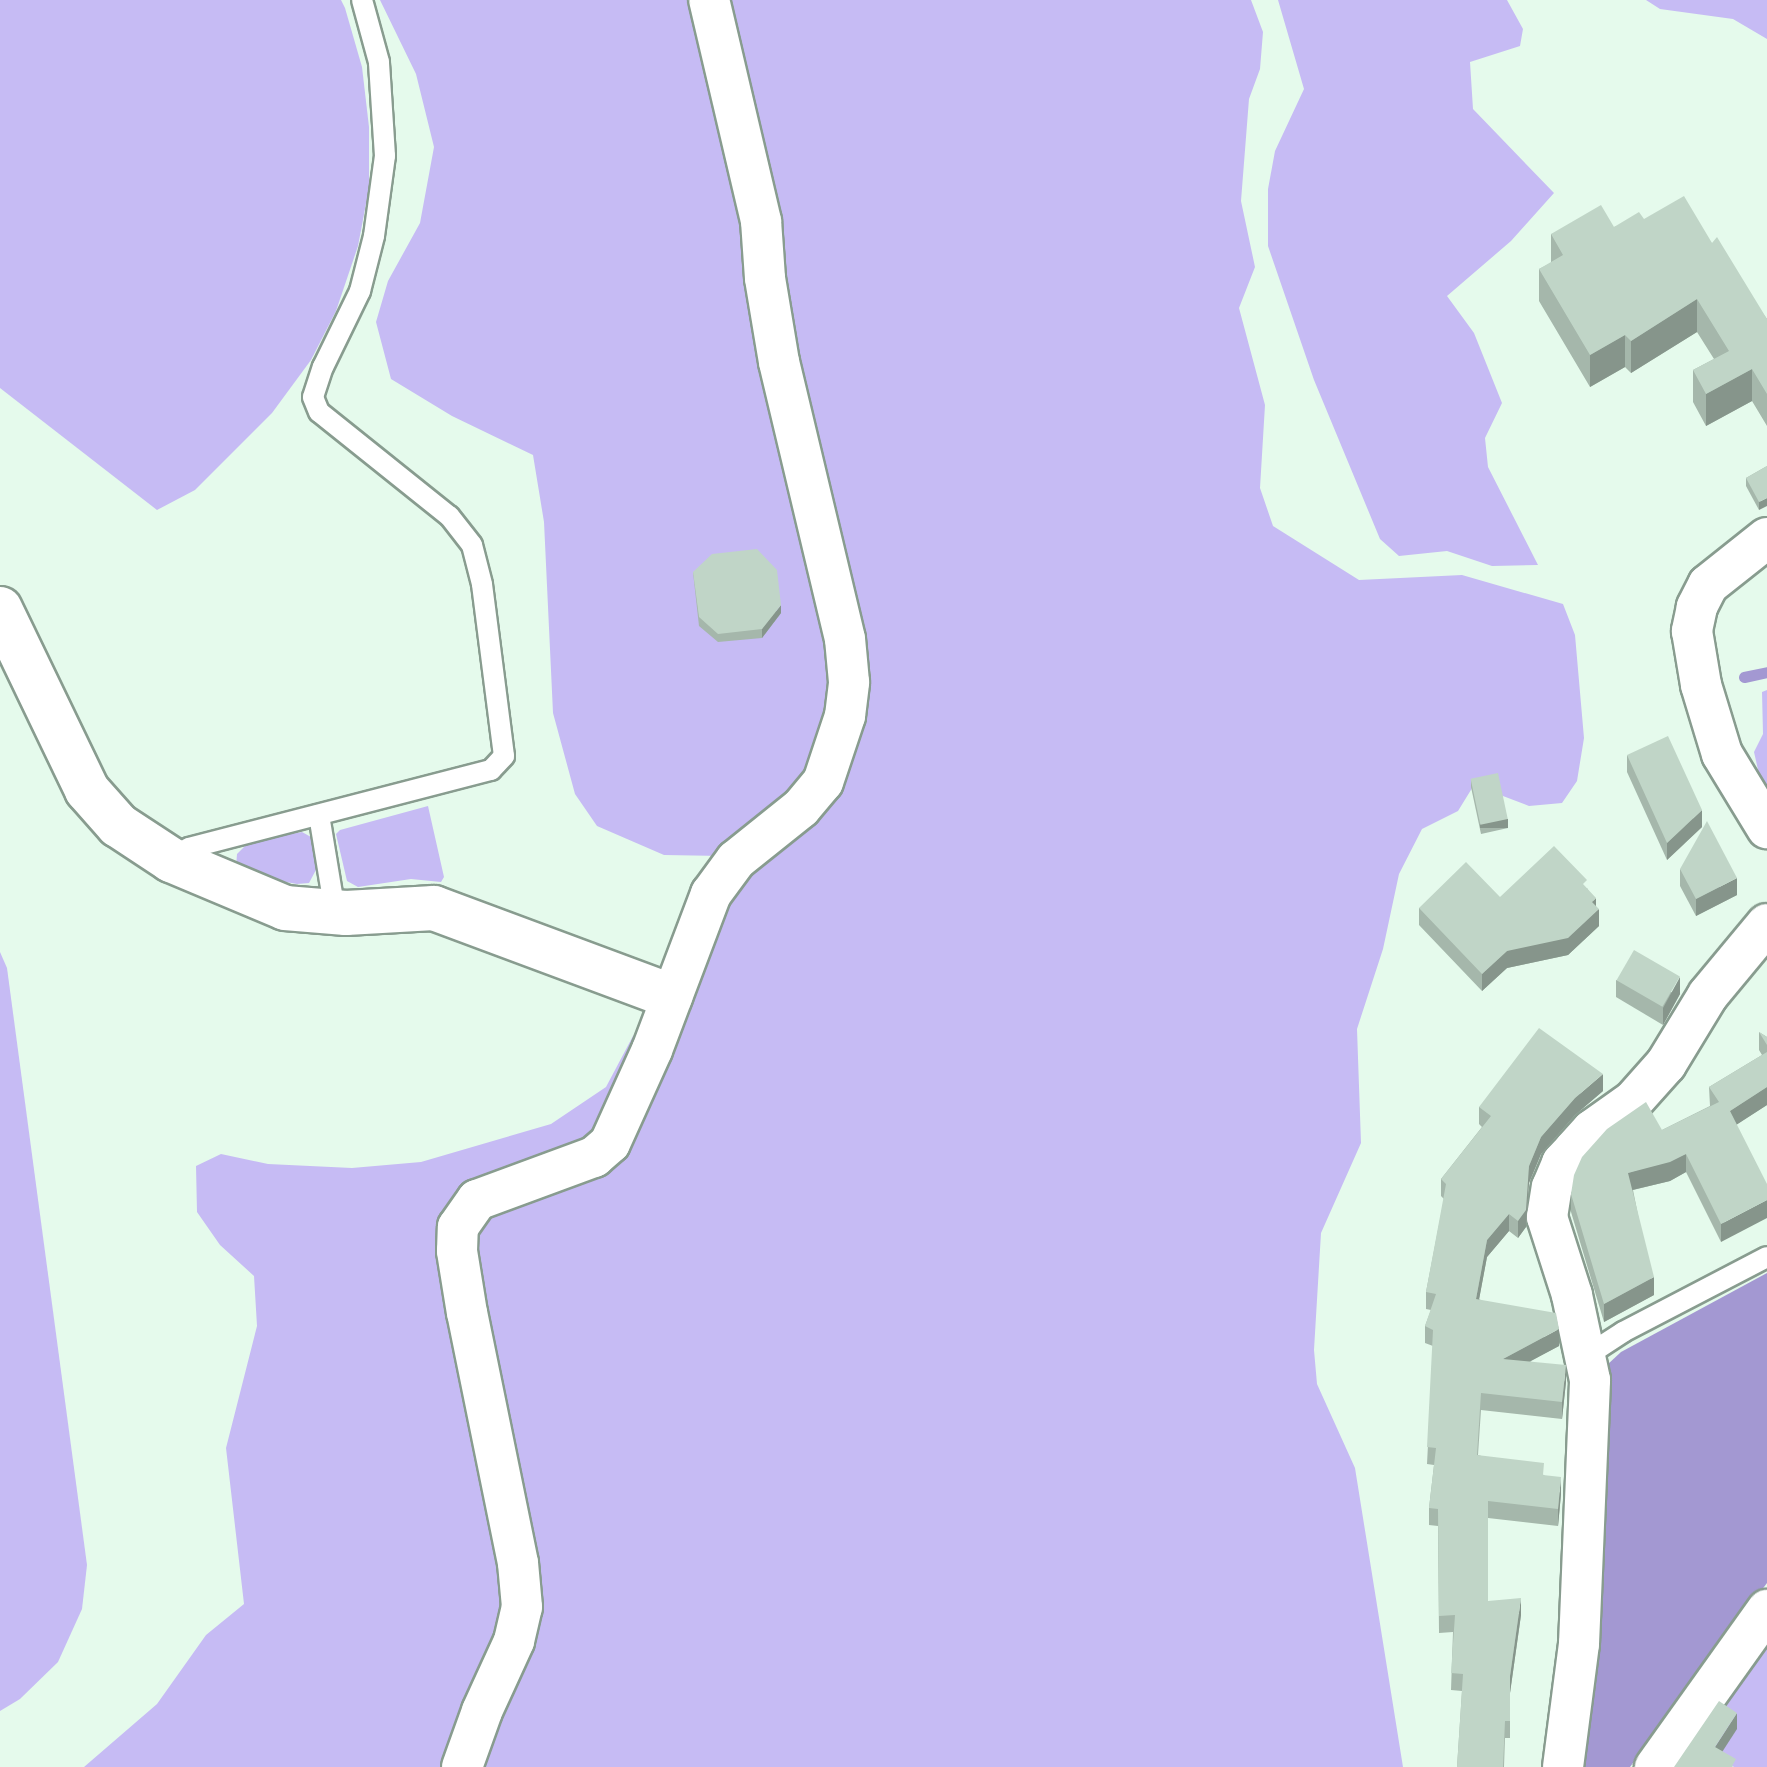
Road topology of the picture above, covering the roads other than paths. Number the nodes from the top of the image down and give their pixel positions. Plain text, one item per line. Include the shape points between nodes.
1 (362, 0) edge
2 (709, 0) edge
3 (1767, 538) edge
4 (0, 609) edge
5 (319, 815) junction
6 (1767, 828) edge
7 (171, 860) junction
8 (335, 912) junction
9 (1767, 924) edge
10 (670, 996) junction
11 (1767, 1257) edge
12 (1587, 1362) junction
13 (1767, 1610) edge
14 (462, 1767) edge
15 (1563, 1767) edge
16 (1655, 1767) edge

1 - 5 lane via 379,62 385,156 360,291 313,397 319,412 449,516 472,545 482,584 504,756 491,770
2 - 10 street via 761,221 779,362 845,639 849,682 835,754 823,782 721,878
3 - 6 street via 1708,585 1692,631 1701,685 1722,754
4 - 7 street via 87,790 118,825
5 - 7 lane via 189,848
5 - 8 lane
7 - 8 street via 285,908
8 - 10 street via 434,908
9 - 12 street via 1708,995 1666,1064 1633,1101 1592,1130 1562,1163 1552,1187 1547,1217
10 - 14 street via 610,1143 594,1157 477,1200 458,1227 464,1298 518,1563 522,1607 514,1641
11 - 12 lane via 1623,1332
12 - 15 street via 1579,1644
13 - 16 street

